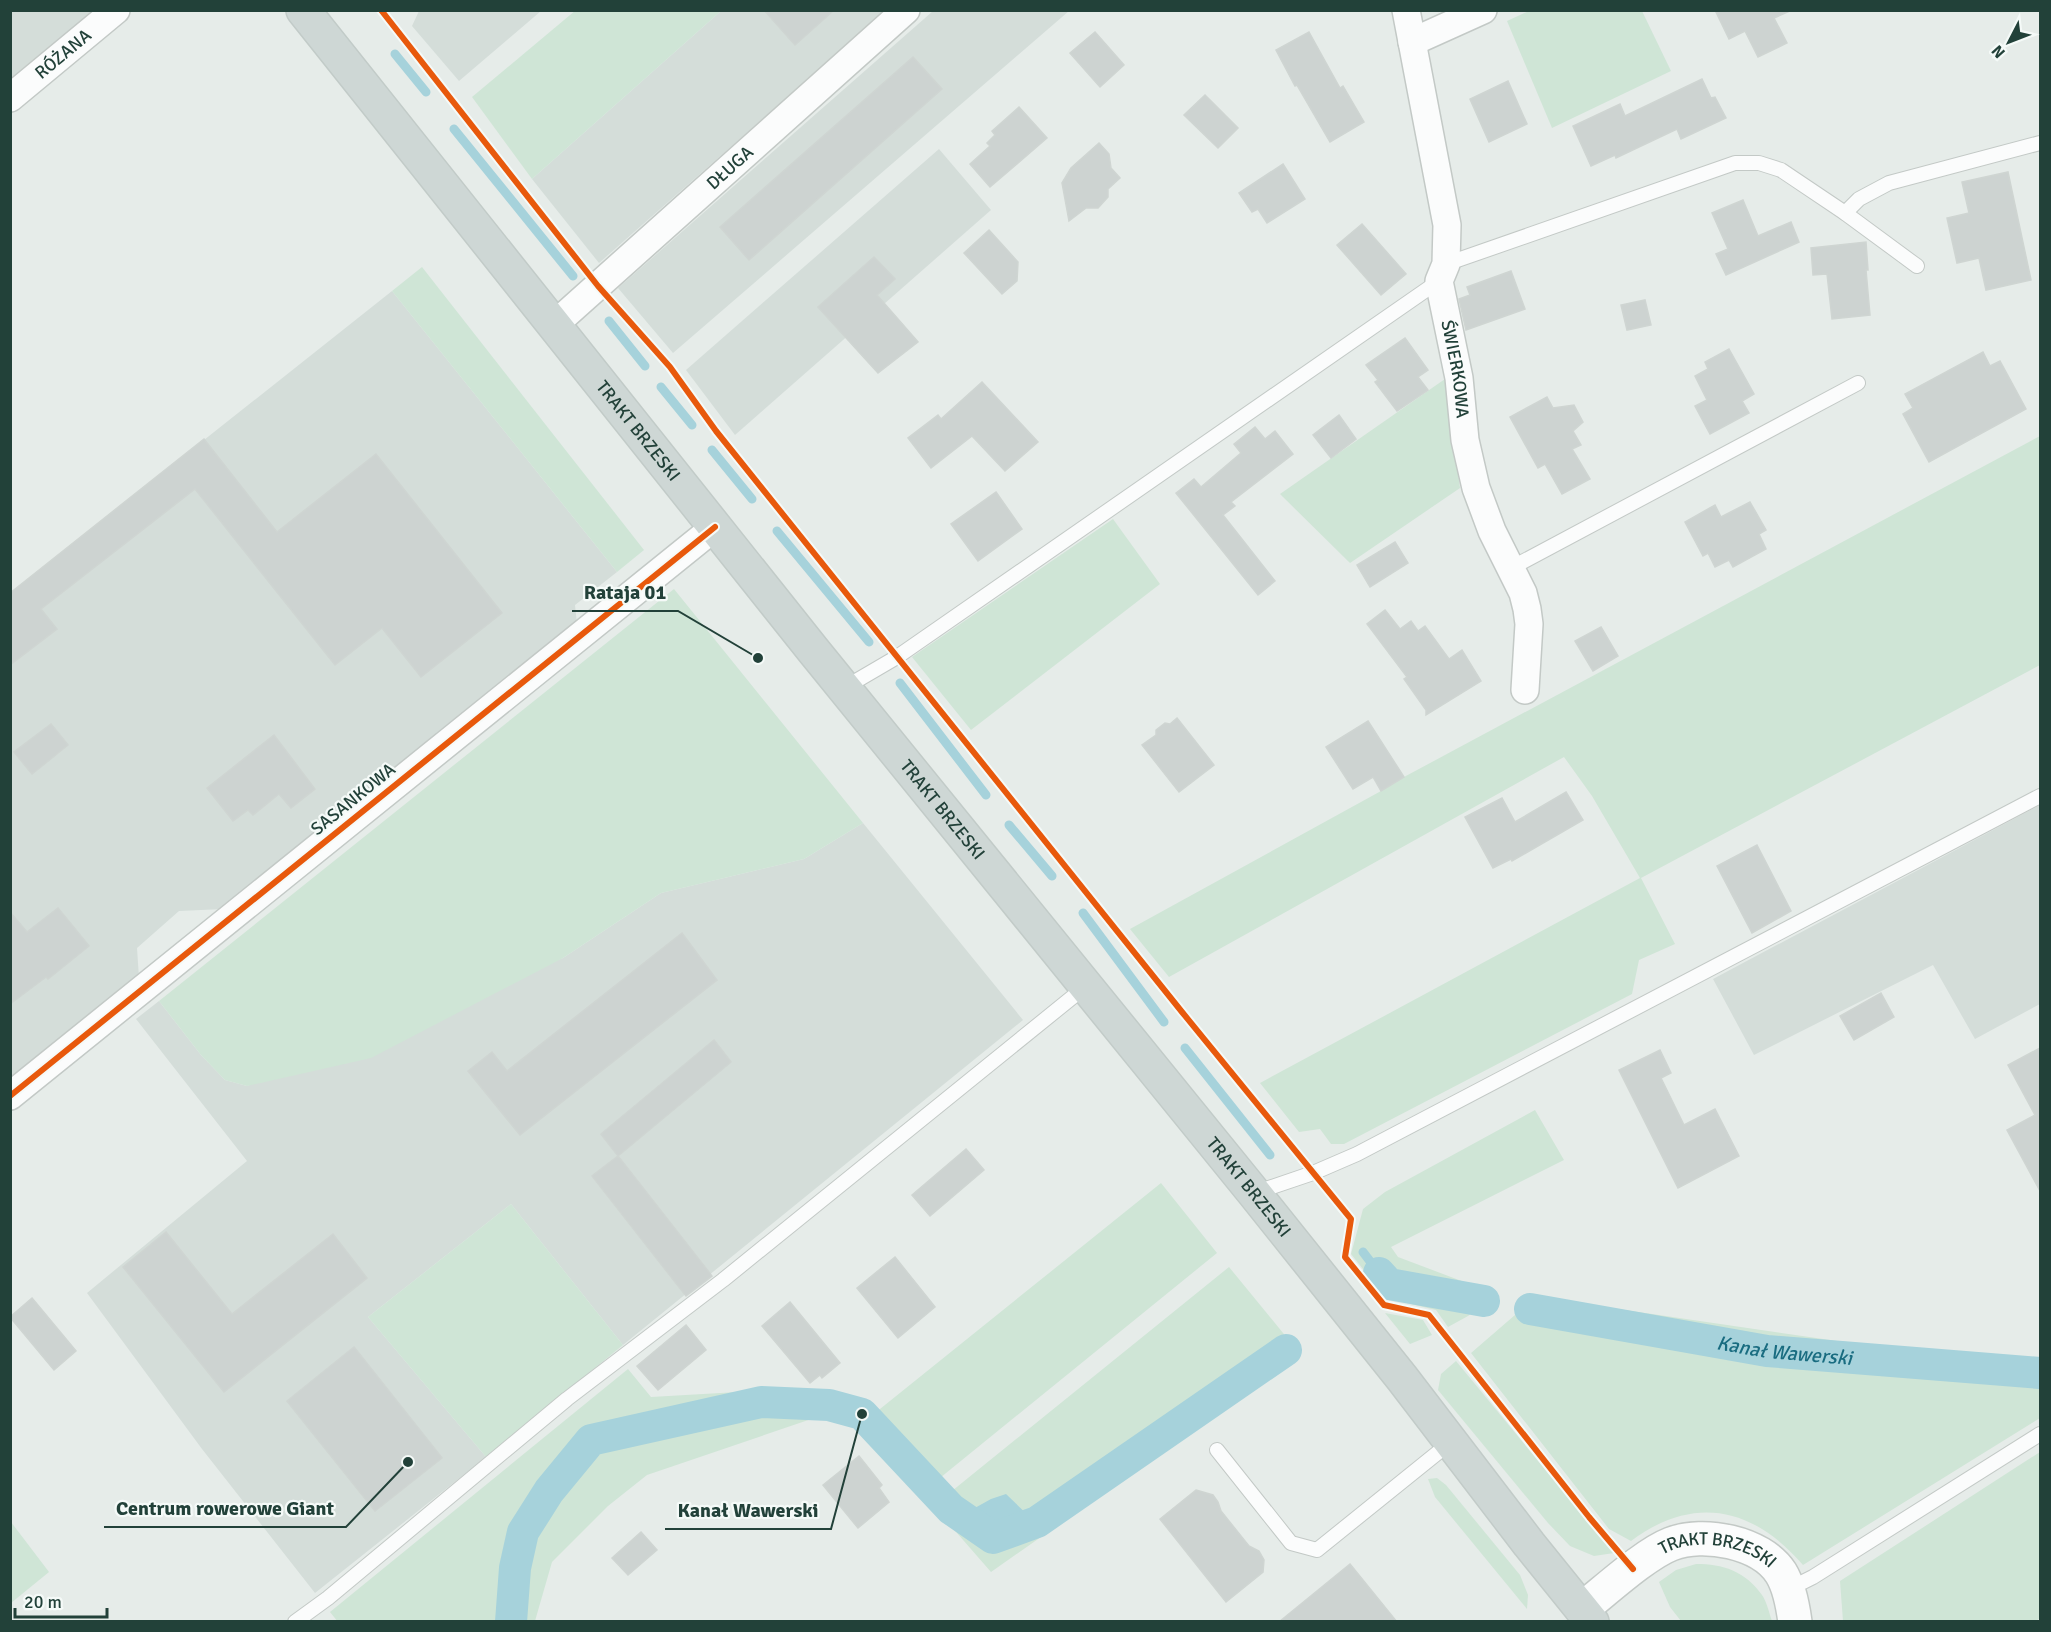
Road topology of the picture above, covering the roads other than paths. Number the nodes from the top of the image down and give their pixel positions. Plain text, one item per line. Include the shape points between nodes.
1 (116, 10) edge
2 (303, 10) edge
3 (906, 10) edge
4 (1406, 10) edge
5 (1483, 10) edge
6 (1412, 42) junction
7 (10, 98) edge
8 (2040, 143) edge
9 (1845, 213) junction
10 (1917, 266) dead end
11 (1443, 272) junction
12 (554, 325) junction
13 (1858, 383) dead end
14 (715, 527) junction
15 (1511, 568) junction
16 (844, 688) junction
17 (1525, 690) dead end
18 (2040, 796) edge
19 (1085, 987) junction
20 (10, 1096) edge
21 (1254, 1193) junction
22 (2040, 1434) edge
23 (1451, 1443) junction
24 (1217, 1450) dead end
25 (1787, 1590) junction
26 (1580, 1618) edge
27 (295, 1622) edge
28 (1795, 1622) edge

1 - 7 street, RÓŻANA
2 - 12 main road, TRAKT BRZESKI
3 - 12 street, DŁUGA
4 - 6 street, ŚWIERKOWA
5 - 6 street
6 - 11 street, ŚWIERKOWA via 1447,225
8 - 9 lane via 1889,183 1866,195
9 - 10 lane
9 - 11 lane via 1781,170 1759,163 1735,163
11 - 15 street, ŚWIERKOWA via 1465,440 1476,488
11 - 16 lane via 897,657
12 - 14 main road, TRAKT BRZESKI
13 - 15 lane
14 - 16 main road, TRAKT BRZESKI
14 - 20 street, SASANKOWA
15 - 17 street, ŚWIERKOWA via 1523,593 1529,624
16 - 19 main road, TRAKT BRZESKI
18 - 21 lane via 1358,1155
19 - 21 main road, TRAKT BRZESKI
19 - 27 lane
21 - 23 main road, TRAKT BRZESKI
22 - 25 lane
23 - 24 lane via 1317,1550 1291,1543
23 - 26 main road, TRAKT BRZESKI
25 - 26 street, TRAKT BRZESKI via 1781,1573 1767,1559 1725,1541 1696,1537 1654,1553
25 - 28 street, TRAKT BRZESKI

